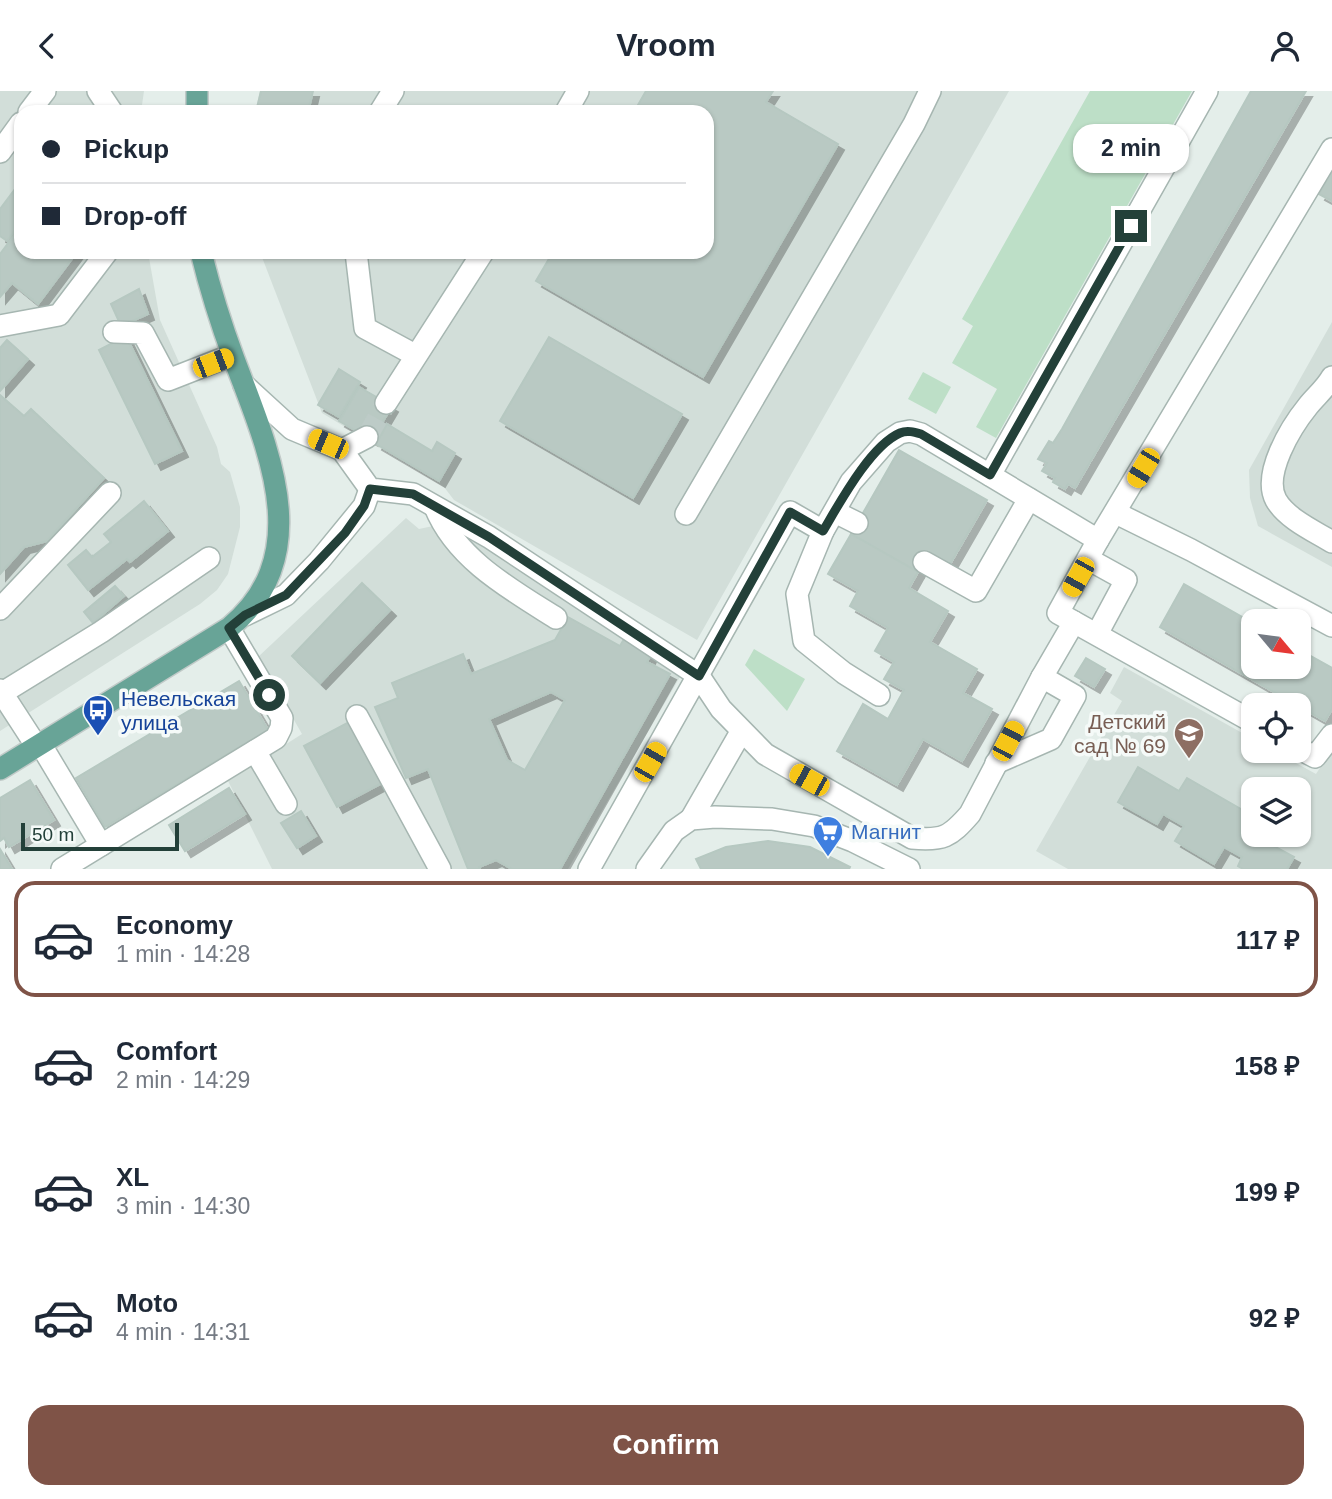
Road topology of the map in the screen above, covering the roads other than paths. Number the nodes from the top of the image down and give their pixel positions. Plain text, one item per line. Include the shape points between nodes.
1 (45, 91) edge
2 (930, 91) edge
3 (1207, 91) edge
4 (34, 105) edge
5 (14, 133) edge
6 (1332, 149) edge
7 (0, 152) edge
8 (102, 259) edge
9 (203, 259) edge
10 (357, 259) edge
11 (478, 259) edge
12 (0, 326) edge
13 (114, 332) dead end
14 (233, 355) junction
15 (415, 355) junction
16 (1332, 380) edge
17 (244, 385) junction
18 (386, 403) tunnel mouth
19 (367, 437) tunnel mouth
20 (342, 450) junction
21 (990, 475) junction
22 (370, 489) junction
23 (110, 493) dead end
24 (1029, 499) junction
25 (435, 506) junction
26 (835, 512) junction
27 (1116, 513) junction
28 (686, 514) dead end
29 (857, 523) dead end
30 (823, 531) junction
31 (1332, 542) edge
32 (1093, 549) junction
33 (209, 558) dead end
34 (924, 562) dead end
35 (0, 609) edge
36 (556, 618) dead end
37 (237, 622) junction
38 (1074, 622) junction
39 (1332, 626) edge
40 (1097, 634) junction
41 (699, 676) junction
42 (1042, 677) junction
43 (1, 691) edge
44 (879, 695) dead end
45 (1241, 715) edge
46 (356, 716) dead end
47 (741, 732) junction
48 (1332, 735) edge
49 (39, 746) junction
50 (254, 751) junction
51 (1311, 755) edge
52 (996, 762) junction
53 (0, 769) edge
54 (286, 804) dead end
55 (691, 820) junction
56 (101, 845) junction
57 (879, 862) edge
58 (68, 867) edge
59 (440, 869) edge
60 (589, 869) edge
61 (647, 869) edge
62 (909, 869) edge

1 - 4 street
2 - 28 street
3 - 21 street
5 - 7 street
6 - 27 street
8 - 12 street via 59,315
9 - 14 main road
10 - 15 street via 365,328
11 - 15 street
13 - 14 street via 144,333 168,380
14 - 17 main road
15 - 18 street
16 - 31 street via 1306,408 1277,457 1271,477 1275,499 1292,517
17 - 20 street via 292,429
17 - 37 main road via 273,467 280,515 266,584
19 - 20 street
20 - 22 street
21 - 24 street
21 - 26 street via 921,434 900,433 886,442 851,482
22 - 25 street via 413,494
22 - 37 street via 364,506 286,595
23 - 35 street
24 - 32 street
24 - 34 street via 976,591
25 - 36 street via 443,527 489,575
25 - 41 street
26 - 29 street
26 - 30 street
27 - 32 street
27 - 39 street
30 - 41 street via 790,512
30 - 44 street via 797,594 804,641
32 - 38 street via 1058,613
32 - 40 street via 1126,580
33 - 43 street via 101,632
37 - 49 main road
37 - 50 street via 282,718 276,738
38 - 40 street
38 - 42 street
40 - 45 street
41 - 47 street
41 - 60 street
42 - 52 street
42 - 52 street via 1076,696 1051,739
43 - 49 street
46 - 59 street
47 - 52 street via 765,754 912,838 935,840 953,833 970,814
47 - 55 street
48 - 51 street via 1315,757
49 - 53 main road
49 - 56 street
50 - 54 street
50 - 56 street
55 - 57 street via 772,819 814,826
55 - 61 street via 674,831
56 - 58 street
57 - 62 street

